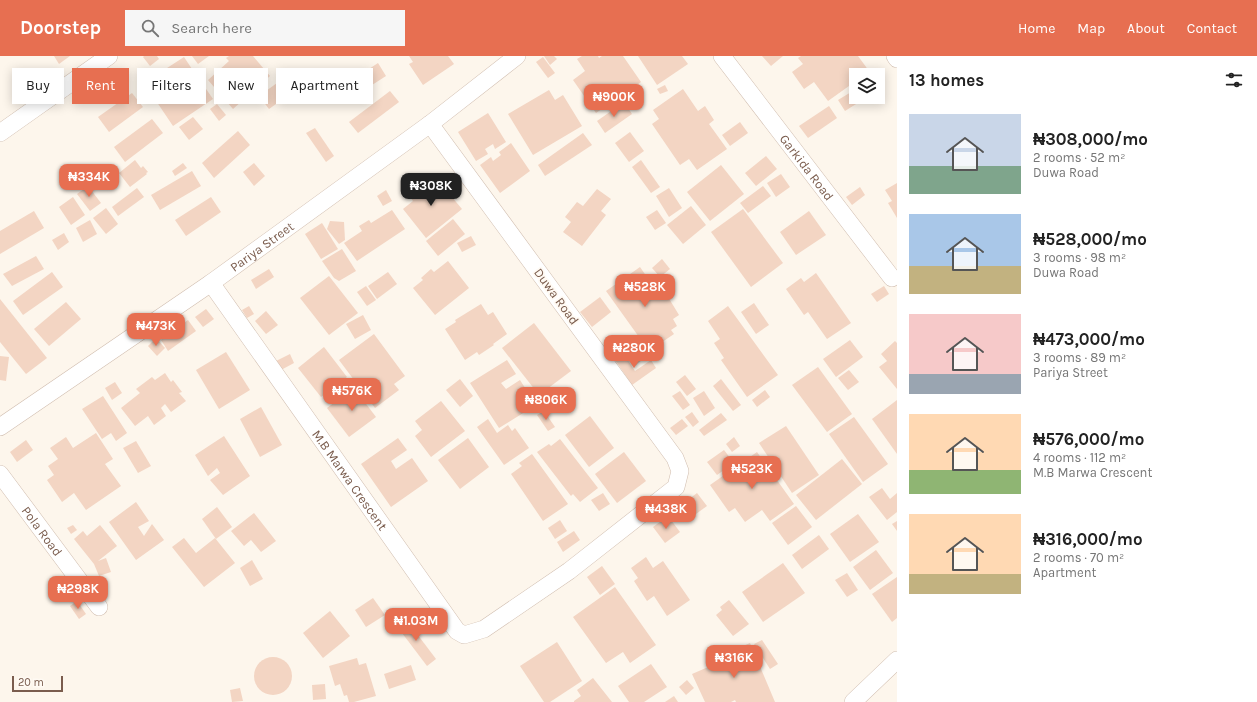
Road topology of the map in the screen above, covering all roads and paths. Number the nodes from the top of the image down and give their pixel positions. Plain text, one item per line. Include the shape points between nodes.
1 (109, 56) edge
2 (518, 56) edge
3 (722, 56) edge
4 (895, 56) edge
5 (897, 59) edge
6 (430, 124) junction
7 (0, 133) edge
8 (892, 278) dead end
9 (211, 283) junction
10 (0, 428) edge
11 (0, 474) edge
12 (99, 607) dead end
13 (464, 634) joint
14 (897, 660) edge
15 (853, 702) edge

1 - 7 street
2 - 6 street, Pariya Street
3 - 8 street, Garkida Road
4 - 5 street
6 - 9 street, Pariya Street
6 - 13 street, Duwa Road via 675,458 680,471 676,487 569,571 484,628
9 - 10 street, Pariya Street
9 - 13 street, M.B Marwa Crescent via 456,631
11 - 12 street, Pola Road
14 - 15 street

